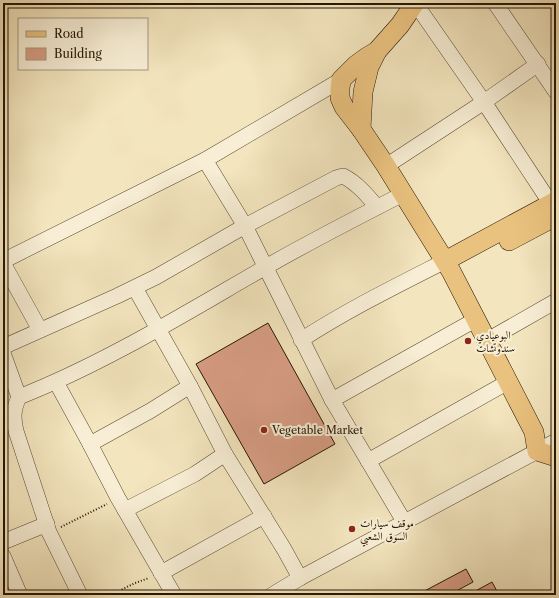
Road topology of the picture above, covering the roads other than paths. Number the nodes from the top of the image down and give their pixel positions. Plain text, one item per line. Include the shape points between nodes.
1 (415, 3) edge
2 (495, 3) edge
3 (378, 51) junction
4 (538, 64) junction
5 (341, 80) junction
6 (556, 92) edge
7 (484, 102) junction
8 (361, 129) junction
9 (205, 160) junction
10 (386, 166) junction
11 (403, 194) junction
12 (377, 207) junction
13 (554, 207) edge
14 (245, 226) junction
15 (3, 262) edge
16 (448, 266) junction
17 (266, 267) junction
18 (135, 288) junction
19 (556, 301) edge
20 (475, 320) junction
21 (159, 329) junction
22 (40, 330) junction
23 (301, 340) junction
24 (486, 341) junction
25 (3, 348) edge
26 (3, 353) edge
27 (56, 382) junction
28 (508, 382) junction
29 (190, 386) junction
30 (19, 397) junction
31 (332, 400) junction
32 (90, 444) junction
33 (551, 448) edge
34 (225, 454) junction
35 (368, 461) junction
36 (121, 504) junction
37 (264, 516) junction
38 (405, 523) junction
39 (48, 528) junction
40 (3, 542) edge
41 (3, 556) edge
42 (161, 573) junction
43 (300, 578) junction
44 (18, 593) dead end
45 (80, 595) edge
46 (174, 595) edge
47 (272, 595) edge

1 - 3 main road
1 - 7 street
2 - 4 street
3 - 5 main road via 356,64
3 - 8 main road via 365,80
4 - 6 street
4 - 7 street
5 - 8 main road via 340,98
5 - 9 street
7 - 10 street
7 - 13 street
8 - 10 main road
9 - 14 street
9 - 15 street
10 - 11 main road
11 - 12 street
11 - 16 main road
12 - 14 street via 360,188 342,176
12 - 17 street
13 - 16 main road
14 - 17 street
14 - 18 street
15 - 22 street
16 - 20 main road
16 - 23 street via 365,302
17 - 21 street
17 - 23 street
18 - 21 street
18 - 22 street
19 - 24 street
20 - 24 main road
20 - 31 street
21 - 27 street
21 - 29 street
22 - 25 street
23 - 31 street
24 - 28 main road
26 - 30 street
27 - 30 street
27 - 32 street
28 - 33 main road via 534,432
28 - 35 street
29 - 32 street
29 - 34 street
30 - 39 street via 15,407 16,431
31 - 35 street
32 - 36 street
33 - 38 street
34 - 36 street via 194,474
34 - 37 street
35 - 38 street
36 - 42 street
37 - 42 street
37 - 43 street
38 - 43 street
39 - 40 street
39 - 45 street
41 - 44 street
42 - 46 street
43 - 47 street

